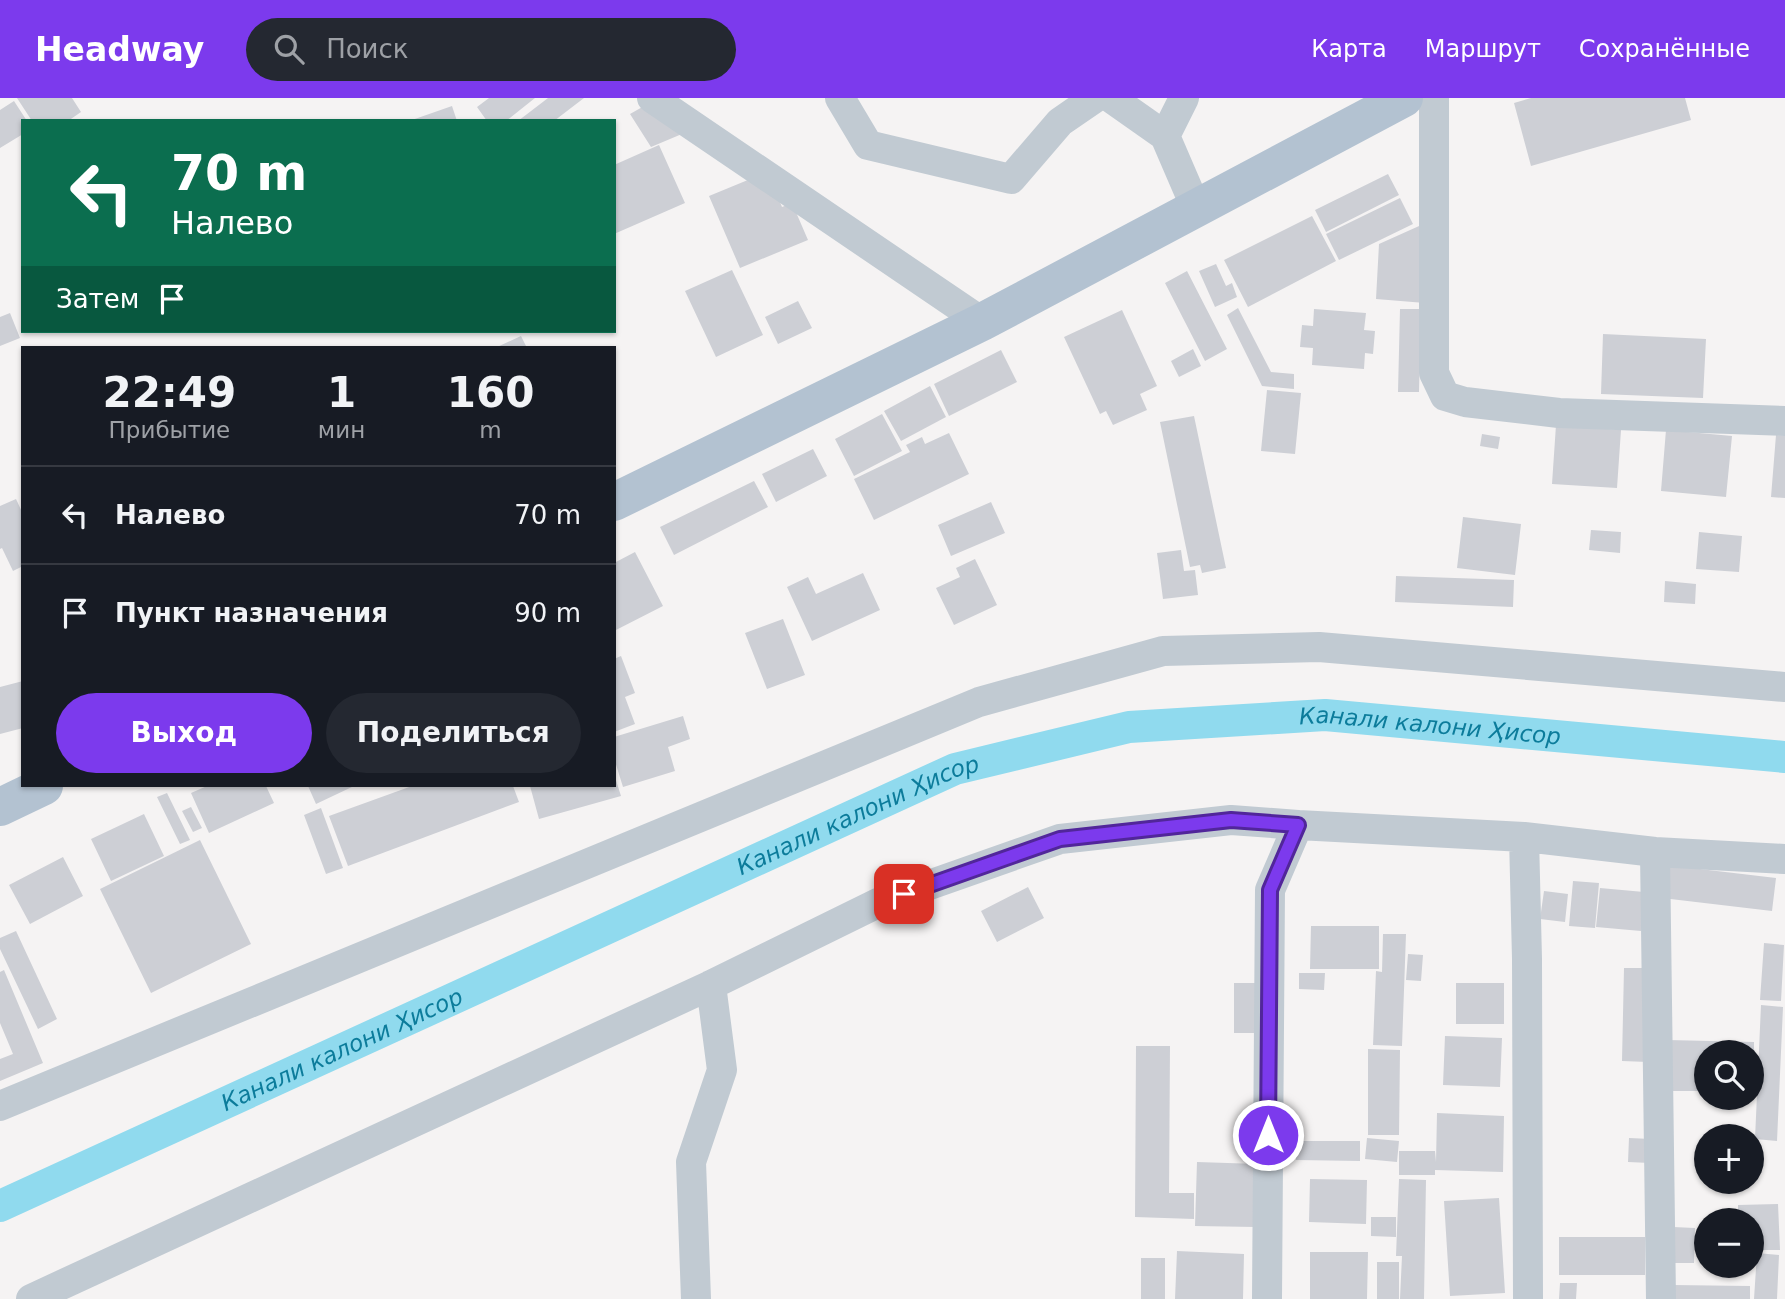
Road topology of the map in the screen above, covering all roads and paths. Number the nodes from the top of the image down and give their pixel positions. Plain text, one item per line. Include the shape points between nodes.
1 (652, 98) edge
2 (840, 98) edge
3 (1095, 98) edge
4 (1111, 98) edge
5 (1184, 98) edge
6 (1404, 98) edge
7 (1434, 98) edge
8 (1165, 136) junction
9 (1196, 208) junction
10 (982, 321) junction
11 (1785, 421) edge
12 (616, 501) edge
13 (1785, 687) edge
14 (42, 787) edge
15 (0, 807) edge
16 (1298, 825) junction
17 (1524, 837) junction
18 (1655, 852) junction
19 (1785, 859) edge
20 (711, 985) junction
21 (0, 1106) edge
22 (31, 1299) edge
23 (696, 1299) edge
24 (1267, 1299) edge
25 (1528, 1299) edge
26 (1661, 1299) edge

1 - 10 street
2 - 3 street via 868,145 1011,179 1060,122
4 - 8 street
5 - 8 street
6 - 9 main road
7 - 11 street via 1434,373 1445,396 1559,413
8 - 9 street
9 - 10 main road
10 - 12 main road
13 - 21 street via 1319,647 1163,651 979,702
14 - 15 main road
16 - 17 street
16 - 20 street via 1231,820 1060,839 878,903
16 - 24 street via 1270,890
17 - 18 street
17 - 25 street
18 - 19 street
18 - 26 street
20 - 22 street
20 - 23 street via 722,1070 691,1162

